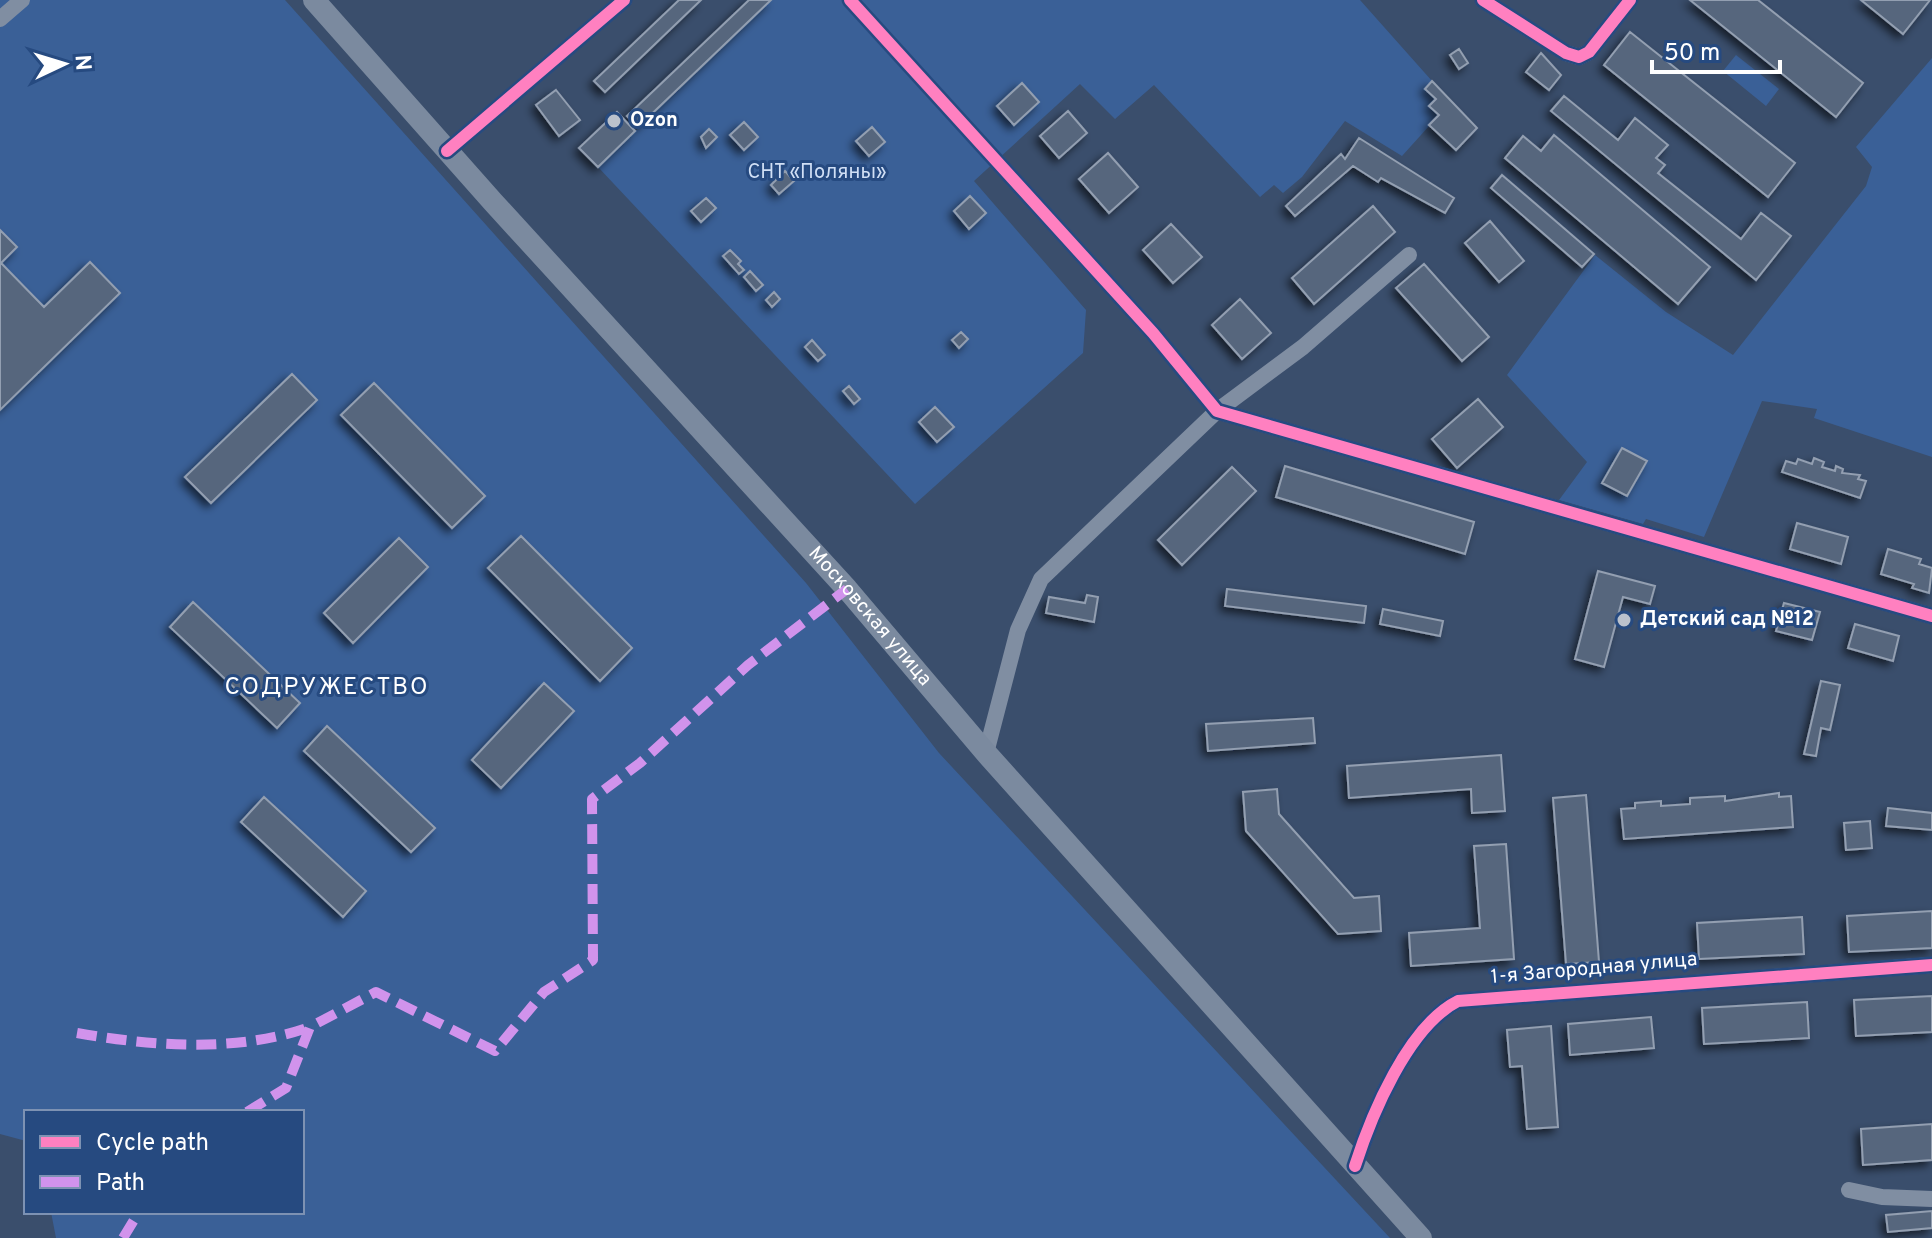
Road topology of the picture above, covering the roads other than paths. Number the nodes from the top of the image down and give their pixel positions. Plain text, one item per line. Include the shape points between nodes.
1 (22, 0) edge
2 (314, 0) edge
3 (624, 0) edge
4 (850, 0) edge
5 (1483, 0) edge
6 (1630, 0) edge
7 (0, 19) edge
8 (447, 151) junction
9 (1409, 255) dead end
10 (1217, 411) junction
11 (1932, 616) edge
12 (986, 753) junction
13 (1932, 965) edge
14 (1355, 1166) junction
15 (1849, 1190) dead end
16 (1932, 1199) edge
17 (1421, 1238) edge

1 - 7 street
2 - 8 main road, Московская улица
3 - 8 street
4 - 10 street via 1153,333
5 - 6 street via 1579,57 1589,52
8 - 12 main road, Московская улица via 847,589
9 - 10 street via 1303,347
10 - 11 street
10 - 12 street via 1041,579 1018,630
12 - 14 main road, Московская улица
13 - 14 street, 1-я Загородная улица via 1458,1001 1446,1007 1399,1065
14 - 17 main road, Московская улица
15 - 16 street

